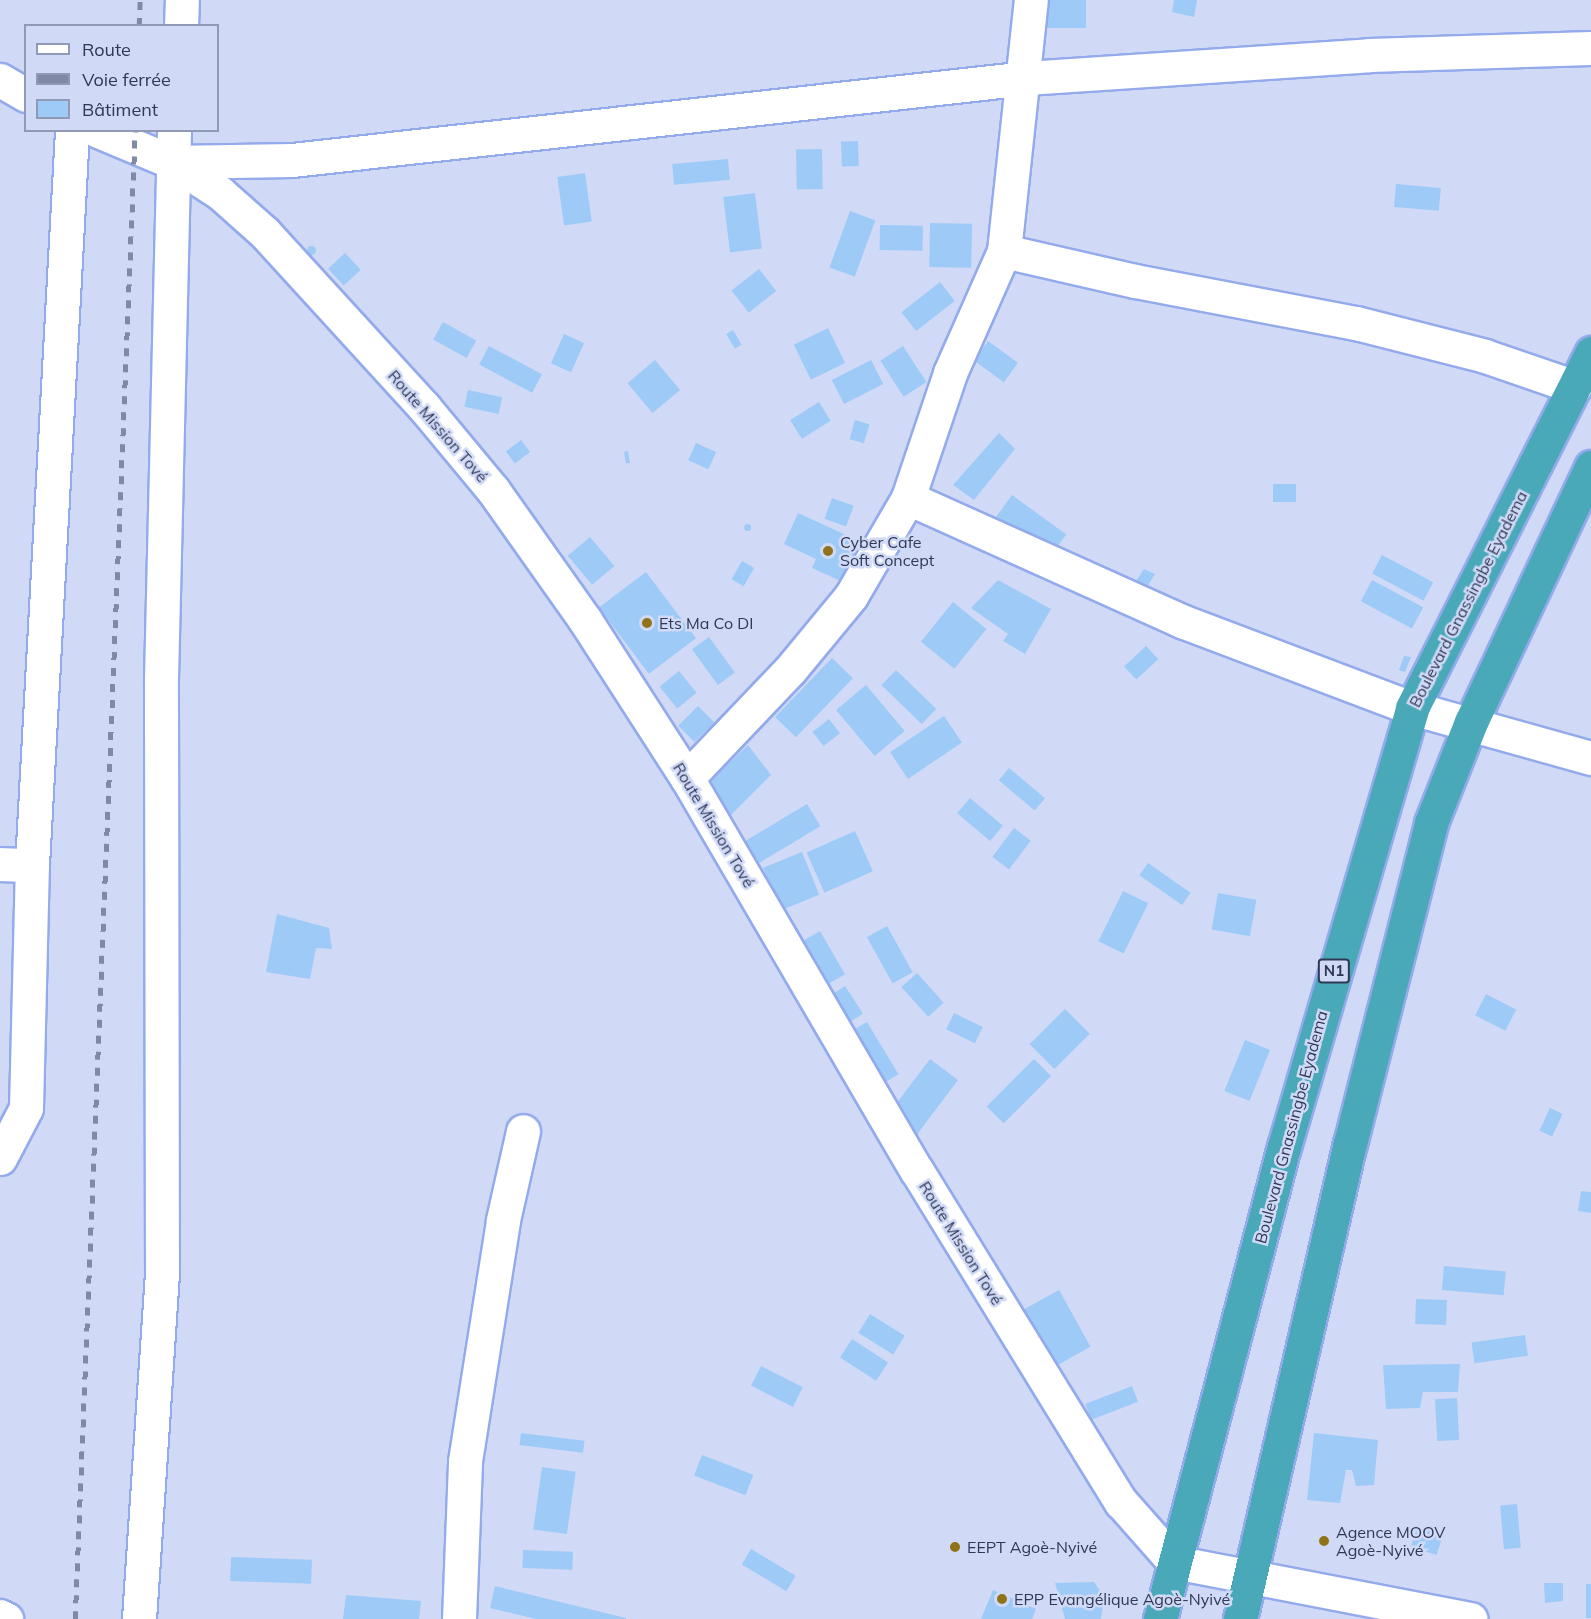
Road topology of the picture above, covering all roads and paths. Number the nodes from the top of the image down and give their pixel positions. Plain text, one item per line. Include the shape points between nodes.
1 (183, 0) edge
2 (1031, 0) edge
3 (181, 24) edge
4 (1591, 48) edge
5 (1026, 78) junction
6 (0, 80) edge
7 (24, 94) edge
8 (72, 132) edge
9 (106, 132) edge
10 (173, 146) edge
11 (1004, 251) junction
12 (1591, 353) edge
13 (1575, 387) junction
14 (1591, 467) edge
15 (908, 498) junction
16 (1412, 708) junction
17 (1471, 722) junction
18 (1591, 758) edge
19 (687, 778) junction
20 (0, 864) edge
21 (32, 865) junction
22 (523, 1131) dead end
23 (0, 1158) edge
24 (1174, 1562) junction
25 (1247, 1576) junction
26 (0, 1616) edge
27 (6, 1619) edge
28 (139, 1619) edge
29 (459, 1619) edge
30 (1160, 1619) edge
31 (1240, 1619) edge
32 (1471, 1619) edge

1 - 3 street
2 - 5 street
4 - 5 street via 1369,55
5 - 10 street via 292,160
5 - 11 street
6 - 7 street
8 - 21 street
9 - 10 street, Route Mission Tové
10 - 19 street, Route Mission Tové via 265,233 424,407 538,551
10 - 28 street via 161,691 162,1272
11 - 13 street via 1135,281 1356,322 1485,356
11 - 15 street via 950,373
12 - 13 highway, Boulevard Gnassingbe Eyadema / N1
13 - 16 highway, Boulevard Gnassingbe Eyadema / N1
14 - 17 highway
15 - 16 street via 1184,622
15 - 19 street via 851,596 790,670
16 - 17 street
16 - 24 highway, Boulevard Gnassingbe Eyadema / N1 via 1284,1147
17 - 18 street
17 - 25 highway via 1431,823 1400,933
19 - 24 street, Route Mission Tové via 916,1171 1121,1502
20 - 21 street
21 - 23 street via 26,1108
22 - 29 street via 503,1220 465,1461
24 - 25 street
24 - 30 highway, Boulevard Gnassingbe Eyadema / N1
25 - 31 highway
25 - 32 street
26 - 27 street

